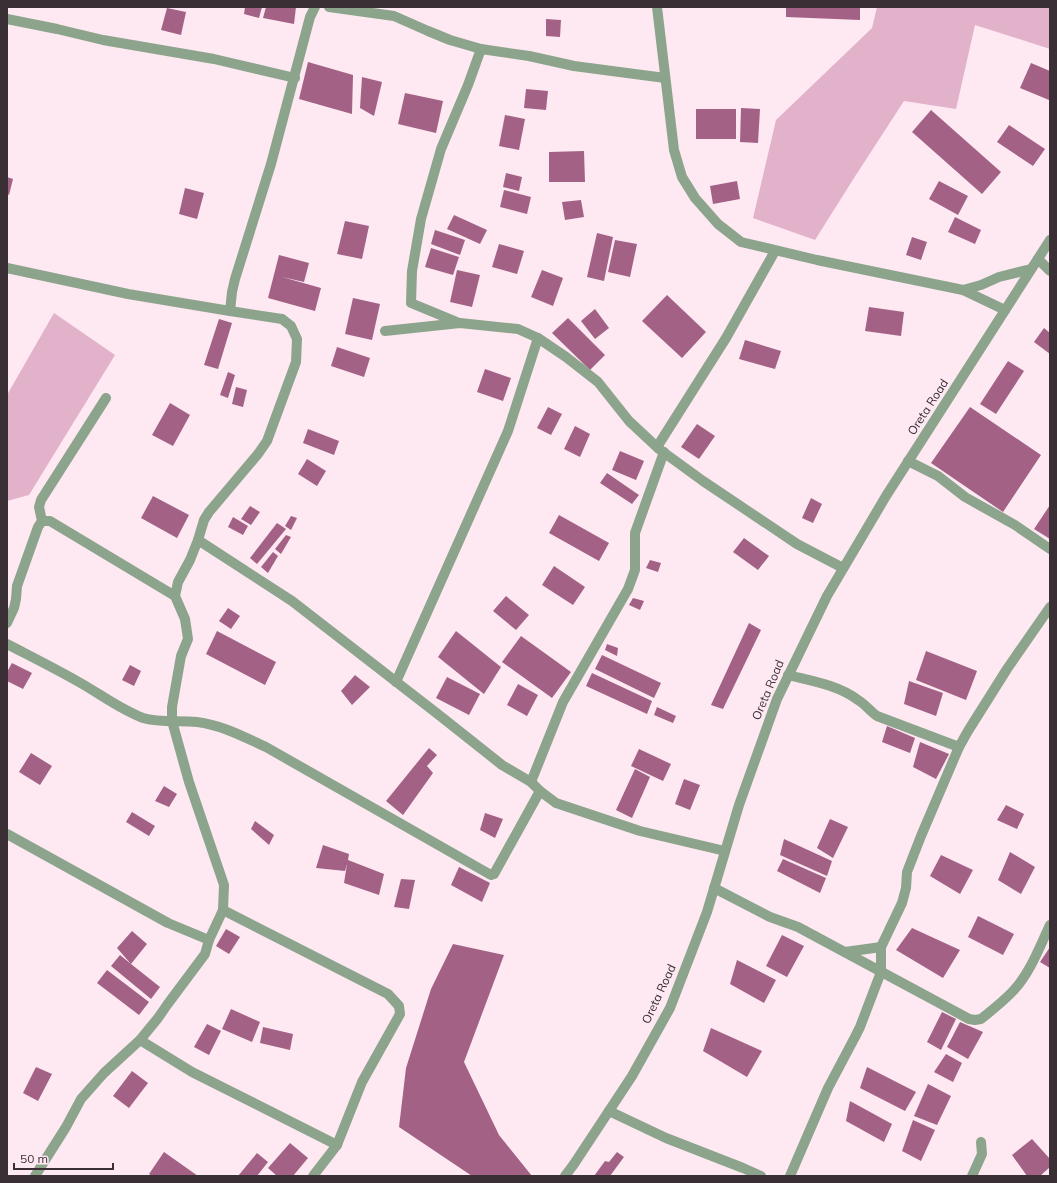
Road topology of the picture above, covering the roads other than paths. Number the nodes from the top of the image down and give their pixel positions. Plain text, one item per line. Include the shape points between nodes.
1 (315, 7) edge
2 (329, 7) edge
3 (657, 7) edge
4 (7, 19) edge
5 (481, 49) junction
6 (295, 78) junction
7 (665, 78) junction
8 (1050, 240) edge
9 (775, 251) junction
10 (1038, 259) junction
11 (7, 268) edge
12 (1031, 269) junction
13 (1050, 271) edge
14 (964, 290) junction
15 (1005, 310) junction
16 (230, 311) junction
17 (460, 323) junction
18 (384, 331) dead end
19 (538, 338) junction
20 (106, 398) dead end
21 (660, 449) junction
22 (908, 461) junction
23 (42, 521) junction
24 (198, 540) junction
25 (1050, 549) edge
26 (843, 568) junction
27 (175, 596) junction
28 (1050, 607) edge
29 (7, 623) edge
30 (7, 644) edge
31 (788, 675) junction
32 (396, 682) junction
33 (172, 721) junction
34 (959, 747) junction
35 (531, 782) junction
36 (540, 791) junction
37 (7, 834) edge
38 (725, 851) junction
39 (714, 888) junction
40 (223, 910) junction
41 (1050, 925) edge
42 (209, 940) junction
43 (881, 947) junction
44 (845, 952) junction
45 (880, 972) junction
46 (140, 1040) junction
47 (609, 1110) junction
48 (981, 1142) dead end
49 (337, 1145) junction
50 (35, 1176) edge
51 (313, 1176) edge
52 (565, 1176) edge
53 (761, 1176) edge
54 (790, 1176) edge
55 (972, 1176) edge

1 - 6 street via 310,17
2 - 5 street via 394,16 450,40
3 - 7 street
4 - 6 street via 103,40 214,59
5 - 7 street via 574,66
5 - 17 street via 441,149 421,219 412,271 411,303
6 - 16 street via 235,279
7 - 9 street via 674,150 682,177 695,198 718,224 741,242
8 - 10 street, Oreta Road
9 - 14 street
9 - 21 street
10 - 12 street, Oreta Road
10 - 13 street
11 - 16 street via 128,294
12 - 14 street
12 - 15 street, Oreta Road
14 - 15 street
15 - 22 street, Oreta Road
16 - 24 street via 282,319 291,326 297,339 296,362 267,441 209,512
17 - 18 street
17 - 19 street via 518,329
19 - 21 street via 598,382 629,421
19 - 32 street via 508,431
20 - 23 street via 41,500 39,507
21 - 26 street via 797,544
21 - 35 street via 635,532 635,570 628,589 563,702
22 - 25 street via 938,476 965,497 1016,525
22 - 26 street, Oreta Road
23 - 27 street via 50,521
23 - 29 street via 23,568 14,608
24 - 27 street via 178,582
24 - 32 street via 292,601
26 - 31 street, Oreta Road
27 - 33 street via 185,619 188,639 181,656
28 - 34 street via 1006,669
30 - 33 street via 125,710 154,721
31 - 34 street via 848,693 877,716
31 - 38 street, Oreta Road via 738,805
32 - 35 street via 502,765
33 - 36 street via 198,722 218,727 266,747 491,875 494,874
33 - 40 street via 189,782 224,885
34 - 43 street via 907,872 902,903
35 - 36 street
36 - 38 street via 556,803 640,831
37 - 42 street via 168,923
38 - 39 street, Oreta Road
39 - 44 street
39 - 47 street, Oreta Road via 670,1008 632,1076
40 - 42 street
40 - 49 street via 388,994 399,1006 400,1014 362,1082
41 - 45 street via 1024,977 1014,990 982,1019 969,1019
42 - 46 street via 204,954
43 - 44 street
43 - 45 street
44 - 45 street
45 - 54 street via 855,1037 828,1088
46 - 49 street via 192,1072
46 - 50 street via 104,1073 81,1099
47 - 52 street, Oreta Road
47 - 53 street via 666,1138
48 - 55 street via 982,1154
49 - 51 street

